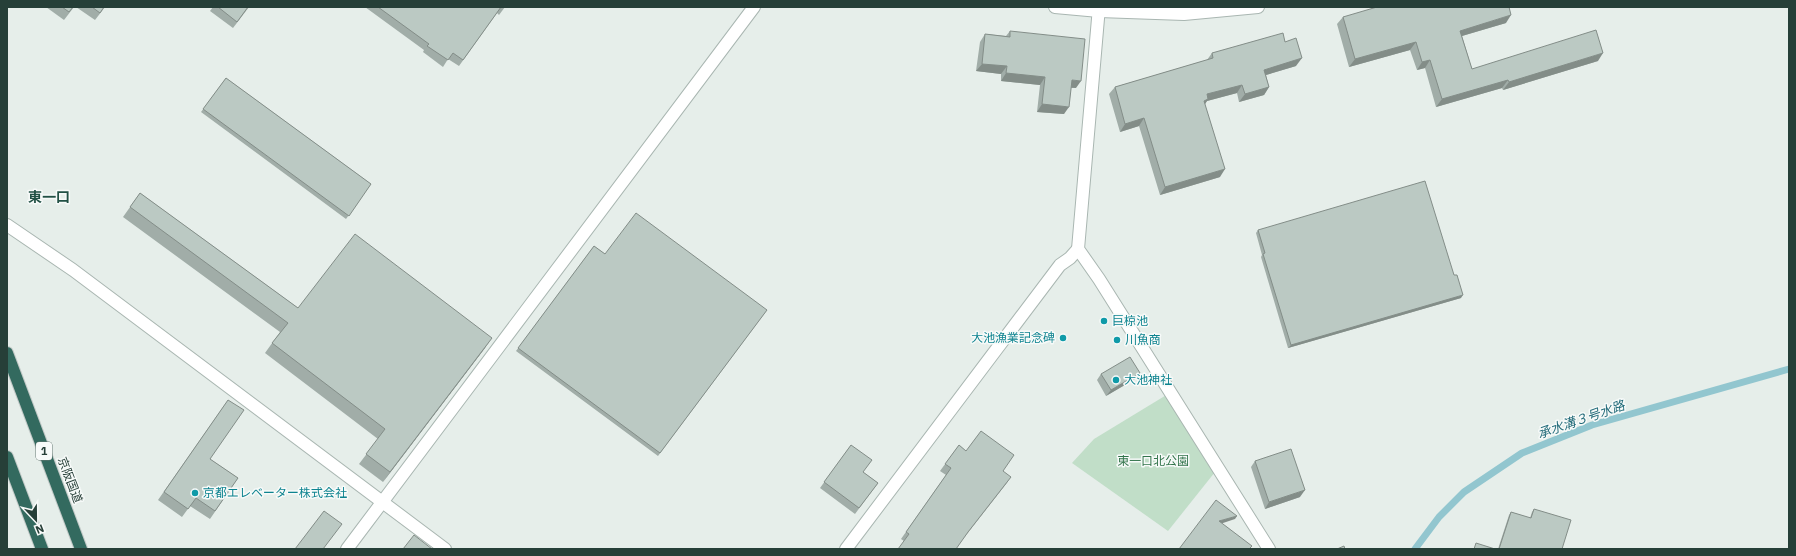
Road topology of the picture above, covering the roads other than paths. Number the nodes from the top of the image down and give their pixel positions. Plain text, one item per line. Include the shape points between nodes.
1 (754, 7) edge
2 (1055, 7) edge
3 (1258, 7) edge
4 (1099, 9) edge
5 (7, 225) edge
6 (1078, 249) junction
7 (7, 353) edge
8 (7, 457) edge
9 (382, 502) junction
10 (42, 549) edge
11 (81, 549) edge
12 (347, 549) edge
13 (445, 549) edge
14 (846, 549) edge
15 (1269, 549) edge

1 - 9 street
2 - 4 street
3 - 4 street via 1184,14
4 - 6 street
5 - 9 street via 79,275
6 - 14 street via 1060,265
6 - 15 street
7 - 11 highway, 京阪国道 / 1
8 - 10 highway
9 - 12 street
9 - 13 street

